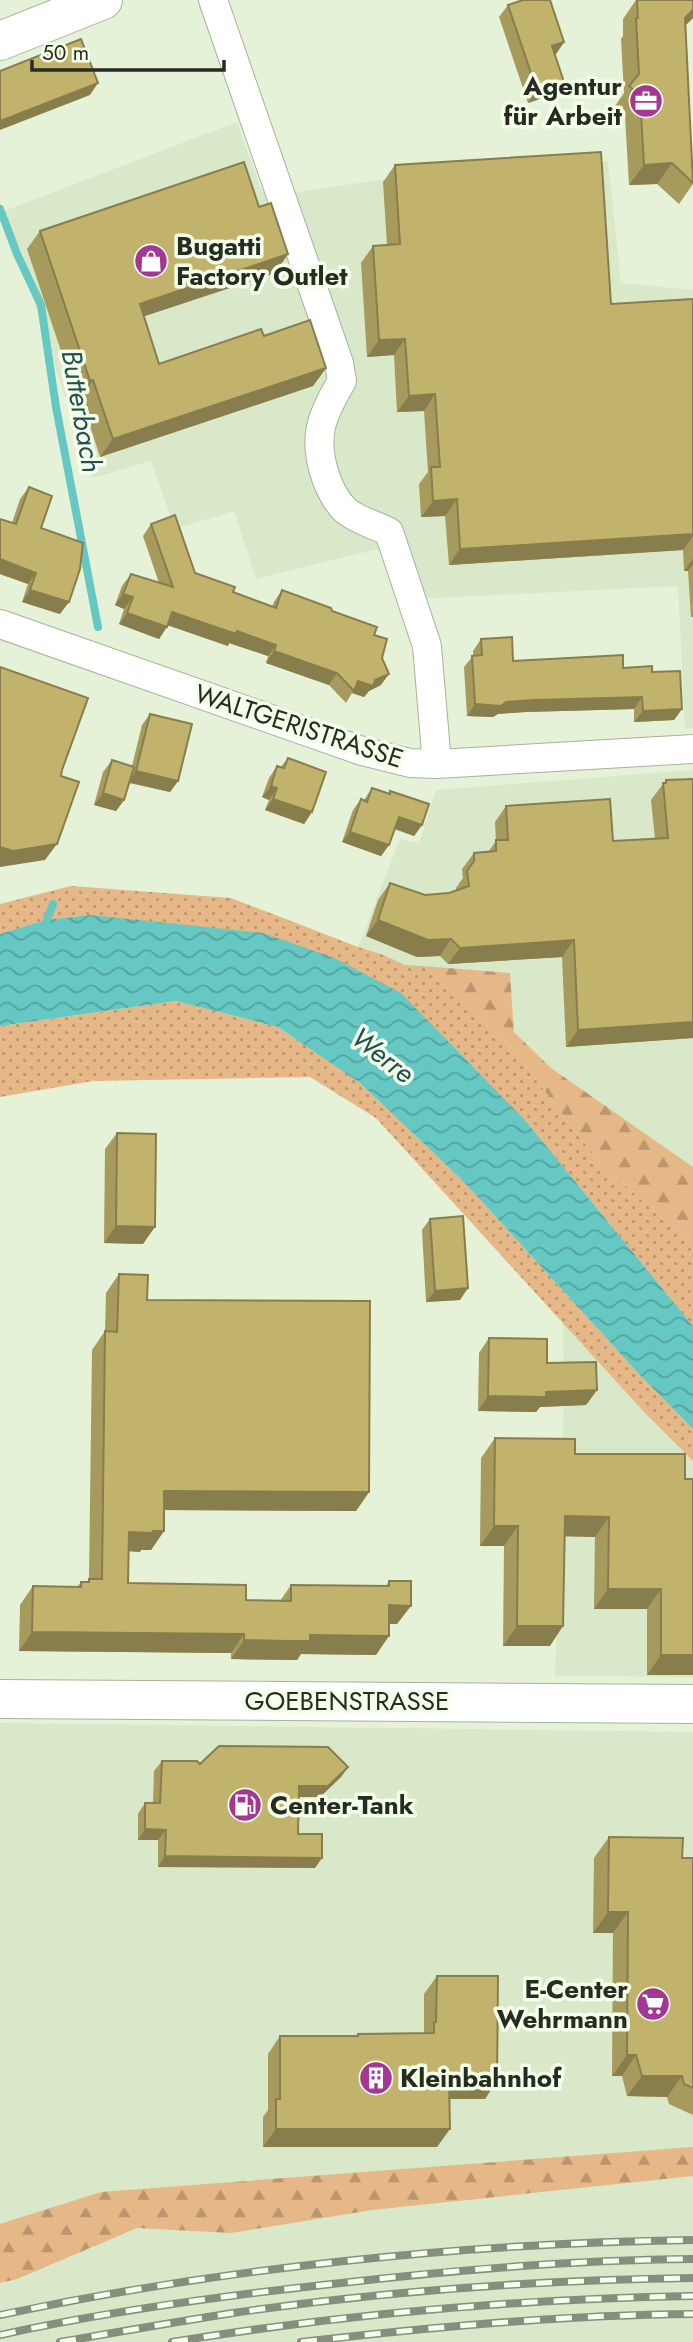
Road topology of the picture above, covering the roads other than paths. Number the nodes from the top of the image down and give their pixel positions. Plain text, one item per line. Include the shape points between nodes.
1 (103, 0) edge
2 (214, 0) edge
3 (0, 41) edge
4 (0, 624) edge
5 (693, 749) edge
6 (438, 764) junction
7 (0, 1699) edge
8 (693, 1704) edge

1 - 3 street
2 - 6 street via 339,363 342,381 321,426 321,462 330,488 346,511 389,532 428,646
4 - 6 street, WALTGERISTRASSE via 362,751 410,763
5 - 6 street, WALTGERISTRASSE
7 - 8 street, GOEBENSTRASSE

